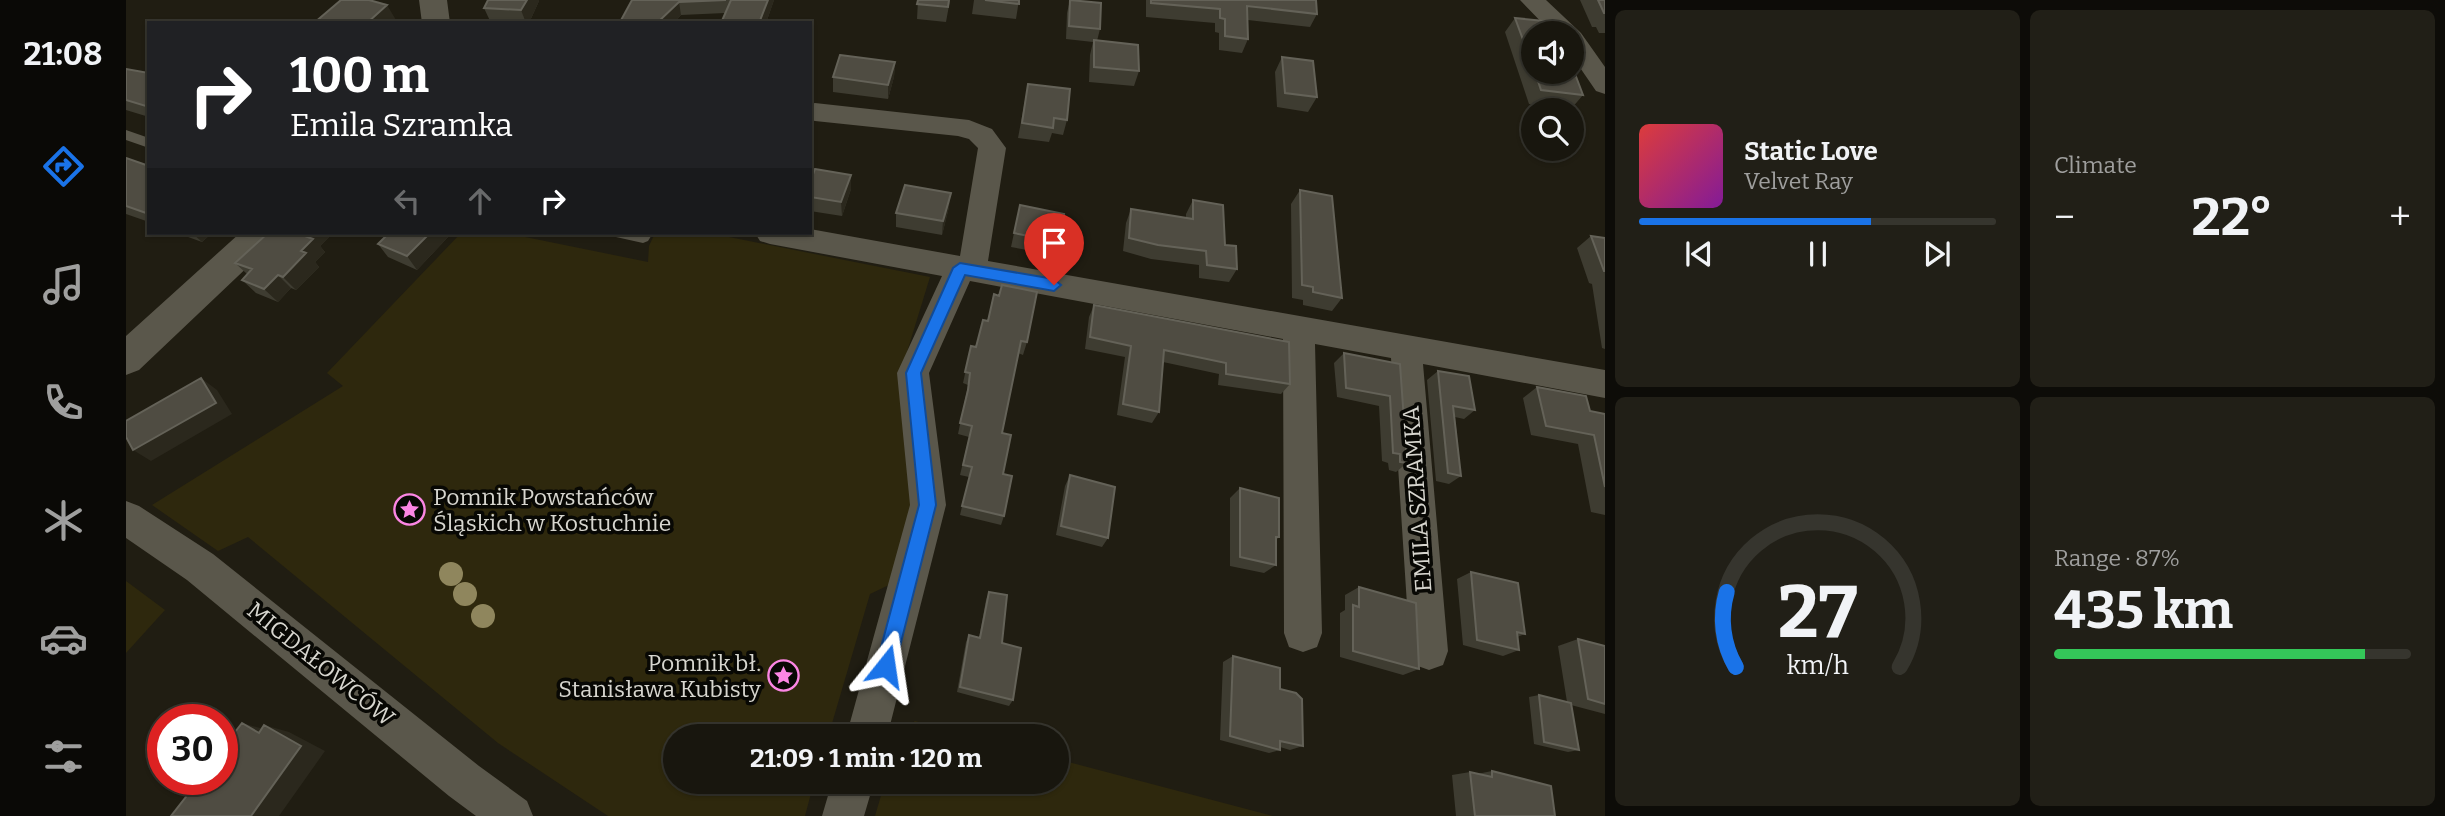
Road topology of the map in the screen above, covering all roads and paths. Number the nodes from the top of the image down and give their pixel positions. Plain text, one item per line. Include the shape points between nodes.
1 (433, 0) edge
2 (1532, 0) edge
3 (436, 21) edge
4 (1553, 21) edge
5 (1584, 43) edge
6 (1605, 49) edge
7 (1584, 57) edge
8 (1605, 86) edge
9 (815, 112) dead end
10 (126, 135) edge
11 (147, 142) edge
12 (260, 235) edge
13 (781, 235) edge
14 (966, 269) junction
15 (1299, 328) junction
16 (1406, 347) junction
17 (126, 359) edge
18 (1605, 384) edge
19 (126, 518) edge
20 (1303, 633) dead end
21 (1429, 651) dead end
22 (869, 724) edge
23 (850, 794) edge
24 (512, 816) edge
25 (844, 816) edge

1 - 3 street
2 - 4 street
5 - 6 street
7 - 8 street
9 - 14 street via 958,127 988,138 992,148
10 - 11 lane
12 - 17 street
13 - 14 street
14 - 15 street
14 - 22 street via 914,373 928,505
15 - 16 street
15 - 20 street
16 - 18 street
16 - 21 street, EMILA SZRAMKA
19 - 24 street, MIGDAŁOWCÓW via 200,567
23 - 25 street

